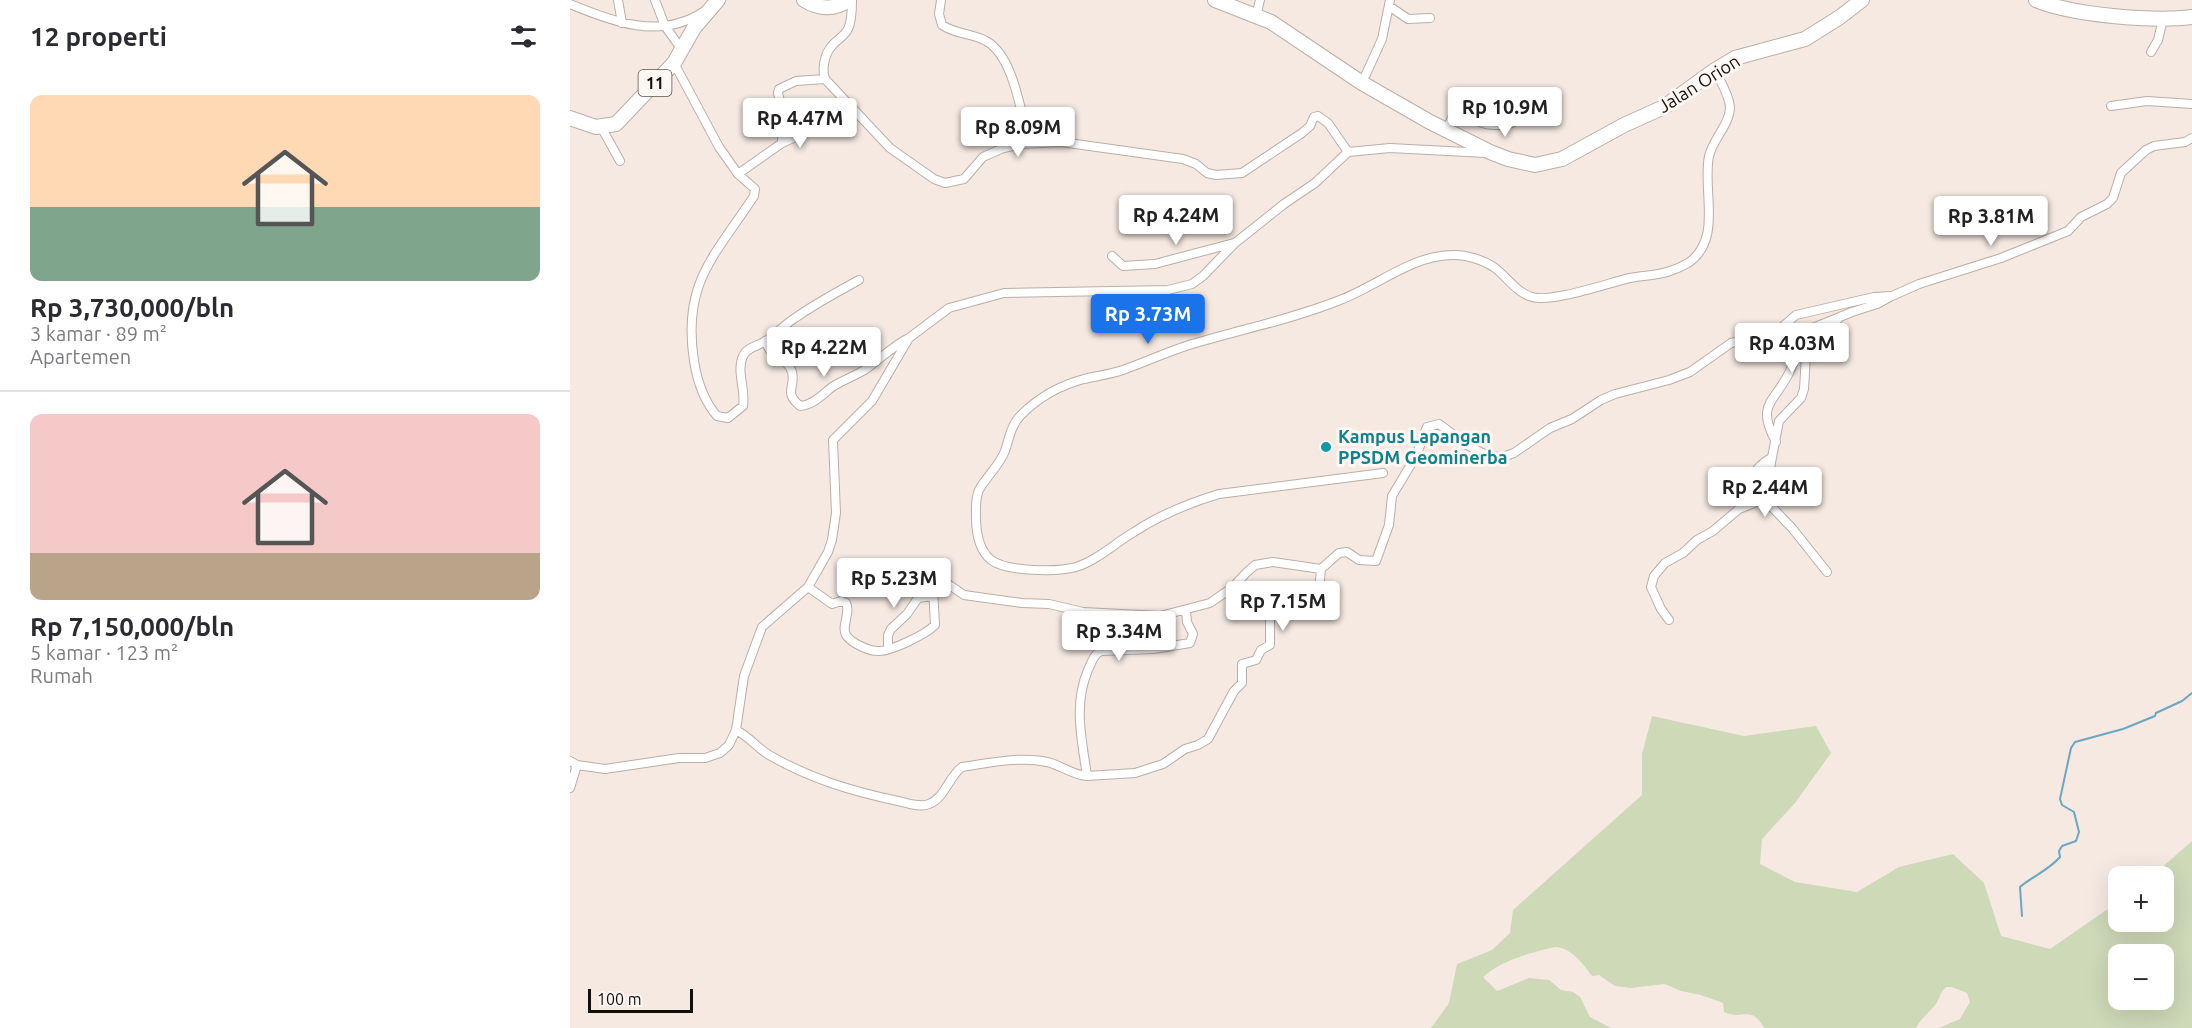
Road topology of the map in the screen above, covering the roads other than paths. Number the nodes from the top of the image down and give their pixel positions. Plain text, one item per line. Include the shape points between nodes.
1 (618, 0) edge
2 (655, 0) edge
3 (804, 0) edge
4 (851, 0) edge
5 (941, 0) edge
6 (1215, 0) edge
7 (1260, 0) edge
8 (1862, 0) edge
9 (2036, 0) edge
10 (716, 2) edge
11 (1389, 3) edge
12 (570, 4) edge
13 (1256, 16) junction
14 (2192, 17) edge
15 (1430, 18) dead end
16 (2163, 19) junction
17 (622, 23) junction
18 (665, 26) junction
19 (681, 50) junction
20 (2151, 52) dead end
21 (674, 63) junction
22 (1715, 70) junction
23 (825, 79) junction
24 (1362, 83) junction
25 (1519, 97) dead end
26 (2192, 104) edge
27 (2111, 106) dead end
28 (855, 111) junction
29 (570, 118) edge
30 (600, 125) junction
31 (1447, 130) junction
32 (2192, 138) edge
33 (782, 143) junction
34 (1029, 143) junction
35 (1348, 152) junction
36 (1490, 152) junction
37 (620, 161) dead end
38 (738, 174) junction
39 (1235, 243) junction
40 (1112, 256) dead end
41 (859, 280) dead end
42 (1892, 296) junction
43 (1838, 319) junction
44 (909, 338) junction
45 (765, 341) junction
46 (1792, 361) junction
47 (1805, 381) junction
48 (1776, 442) junction
49 (1772, 458) junction
50 (1383, 473) dead end
51 (1764, 499) junction
52 (1739, 509) junction
53 (1321, 569) junction
54 (1827, 572) dead end
55 (808, 587) junction
56 (932, 596) junction
57 (1186, 611) junction
58 (1669, 620) dead end
59 (888, 649) junction
60 (736, 730) junction
61 (573, 763) edge
62 (1087, 776) junction
63 (570, 788) edge

1 - 17 street
2 - 18 street
3 - 4 highway via 819,8
4 - 23 street via 850,24 830,47 822,72
5 - 34 street via 942,25 986,41 1001,56 1013,80
6 - 13 highway, Jalan Orion
7 - 13 street
8 - 22 highway, Jalan Orion via 1805,39 1751,53
9 - 16 highway via 2073,10
10 - 18 street via 683,22
10 - 19 highway, 11 via 693,28
11 - 15 street via 1408,19
11 - 24 street via 1382,39
12 - 17 street
13 - 24 highway, Jalan Orion
14 - 16 highway
16 - 20 street
17 - 18 street
18 - 19 street
19 - 21 highway, 11
21 - 30 highway, 11 via 616,124
21 - 38 street via 718,147
22 - 36 highway, Jalan Orion via 1664,107 1562,159 1534,165
22 - 50 street via 1730,108 1709,157 1705,243 1686,264 1667,272 1533,298 1494,267 1472,257 1440,255 1311,311 1160,354 1123,370 1060,388 1019,416 1011,429 1004,455 979,491 976,530 990,559 1050,571 1076,567 1197,500
23 - 28 street
23 - 33 street via 796,81 779,89
24 - 31 highway, Jalan Orion
25 - 31 street via 1518,119 1509,125 1491,126 1457,111
26 - 27 street via 2147,101
28 - 33 street
28 - 34 street via 890,148 945,183 964,178 983,157
29 - 30 highway
30 - 37 street
31 - 36 highway, Jalan Orion
32 - 42 street via 2146,150 2121,173 2113,198 2081,217 2068,231
33 - 38 street
34 - 35 street via 1061,142 1183,159 1207,173 1230,175 1242,173 1276,151 1310,126 1317,116 1328,123
35 - 36 street via 1390,148
35 - 39 street via 1315,183
38 - 45 street via 755,189 754,196 707,265 692,314 696,374 717,416 728,418 743,406 742,357 748,349
39 - 40 street via 1147,266 1123,266
39 - 44 street via 1192,284 1167,290 1004,293 949,308
41 - 45 street via 815,304
42 - 43 street
42 - 53 street via 1796,315 1774,334 1731,343 1690,372 1601,400 1503,457 1478,452 1438,424 1432,425 1424,432 1416,456 1392,496 1389,525 1376,561 1339,553
43 - 46 street via 1803,332
43 - 47 street via 1811,343 1804,363
44 - 45 street via 808,406 800,406 790,393 791,369 775,357
44 - 55 street via 872,401 833,440 836,524 828,552
46 - 47 street
46 - 48 street via 1768,405 1767,426
47 - 48 street via 1801,398 1779,421
48 - 49 street
49 - 51 street
49 - 52 street via 1753,473
51 - 52 street
51 - 54 street
52 - 58 street via 1658,569 1652,591
53 - 57 street via 1273,562 1255,565 1210,603
53 - 62 street via 1316,591 1286,594 1273,600 1270,645 1261,650 1256,660 1242,664 1242,683 1208,739 1163,764 1135,773
55 - 59 street via 832,604 846,603 849,608 845,631 851,640 878,651
55 - 60 street via 762,627 744,676
56 - 57 street via 932,568 936,564 948,584 964,595 1083,612 1160,616
56 - 59 street via 918,598 891,629
56 - 59 street via 935,625
57 - 62 street via 1192,634 1190,643 1101,651 1094,656 1083,682 1079,710
60 - 61 street via 729,745 705,758 605,769
60 - 62 street via 766,753 814,777 850,791 915,805 929,805 936,800 962,767 1008,760 1046,761
61 - 63 street

